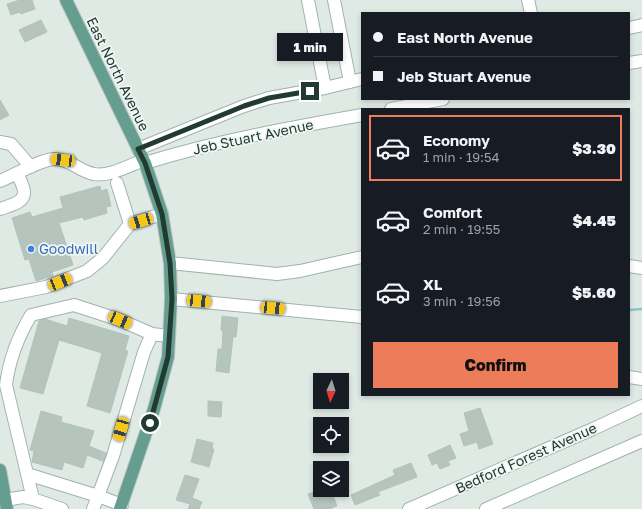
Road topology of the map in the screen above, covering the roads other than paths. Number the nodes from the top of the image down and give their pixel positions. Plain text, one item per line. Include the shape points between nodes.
1 (66, 0) edge
2 (308, 0) edge
3 (334, 0) edge
4 (528, 0) edge
5 (531, 12) edge
6 (642, 25) edge
7 (630, 28) edge
8 (642, 61) edge
9 (630, 63) edge
10 (356, 80) edge
11 (325, 88) junction
12 (438, 100) edge
13 (396, 108) edge
14 (361, 114) edge
15 (0, 142) edge
16 (138, 149) junction
17 (145, 162) junction
18 (31, 167) junction
19 (18, 174) junction
20 (0, 181) edge
21 (117, 183) dead end
22 (0, 210) edge
23 (162, 214) junction
24 (130, 224) junction
25 (361, 257) edge
26 (170, 263) junction
27 (630, 266) edge
28 (642, 268) edge
29 (0, 296) edge
30 (172, 299) junction
31 (361, 316) edge
32 (152, 334) junction
33 (169, 336) junction
34 (630, 377) edge
35 (642, 379) edge
36 (642, 406) edge
37 (118, 441) junction
38 (642, 441) edge
39 (0, 470) edge
40 (28, 474) junction
41 (104, 481) junction
42 (1, 485) edge
43 (98, 496) junction
44 (33, 499) junction
45 (6, 504) edge
46 (121, 507) edge
47 (62, 509) edge
48 (93, 509) edge
49 (409, 509) edge
50 (486, 509) edge

1 - 16 main road, East North Avenue
2 - 11 street
3 - 10 street
4 - 5 street
6 - 7 street
8 - 9 street
10 - 11 street, Jeb Stuart Avenue
11 - 16 street, Jeb Stuart Avenue via 269,98 244,106
12 - 13 street
14 - 17 street, Jeb Stuart Avenue
15 - 18 street via 11,144
16 - 17 main road, East North Avenue
17 - 18 street, Jeb Stuart Avenue via 105,175 93,174 54,158
17 - 23 main road, East North Avenue
18 - 19 street, Jeb Stuart Avenue
19 - 20 street, Jeb Stuart Avenue
19 - 22 street via 24,192 22,198
21 - 24 street
23 - 24 street
23 - 26 main road, East North Avenue
24 - 29 street via 103,258 87,271 46,287
25 - 26 street via 277,274
26 - 30 main road, East North Avenue
27 - 28 street
30 - 31 street
30 - 33 main road, East North Avenue
32 - 33 street
32 - 37 street via 144,352
32 - 40 street via 74,304 31,315 24,327 6,384
33 - 46 main road, East North Avenue via 168,357 154,409
34 - 35 street
36 - 49 street, Bedford Forest Avenue
37 - 41 street
37 - 41 street via 105,457 101,472
38 - 50 street
39 - 42 main road
40 - 43 street
40 - 44 street
41 - 43 street
42 - 45 main road
43 - 46 street
43 - 48 street
44 - 45 street via 23,497
44 - 47 street

